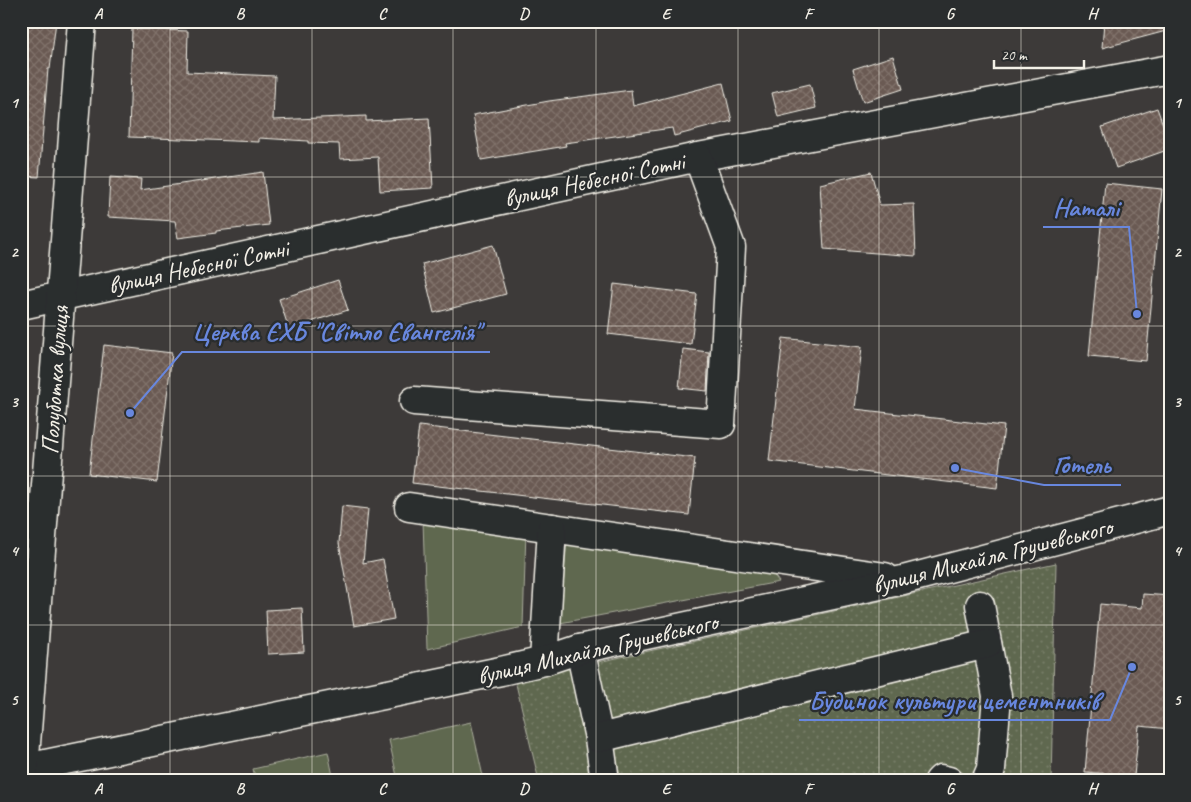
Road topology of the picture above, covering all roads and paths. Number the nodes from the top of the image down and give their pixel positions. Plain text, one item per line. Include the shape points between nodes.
1 (82, 21) edge
2 (1170, 69) edge
3 (698, 157) junction
4 (60, 297) junction
5 (21, 305) edge
6 (414, 400) dead end
7 (409, 507) dead end
8 (1170, 510) edge
9 (552, 528) junction
10 (903, 580) junction
11 (980, 605) dead end
12 (987, 644) junction
13 (580, 649) junction
14 (544, 661) junction
15 (599, 738) junction
16 (23, 769) edge
17 (605, 781) edge
18 (939, 781) edge
19 (949, 781) edge
20 (986, 781) edge

1 - 4 street, Полуботка вулиця
2 - 3 street, вулиця Небесної Сотні
3 - 4 street, вулиця Небесної Сотні
3 - 6 street via 731,247 721,424
4 - 5 street, вулиця Небесної Сотні
4 - 16 street, Полуботка вулиця
7 - 9 street
8 - 10 street, вулиця Михайла Грушевського
9 - 10 street
9 - 14 street
10 - 13 street, вулиця Михайла Грушевського
11 - 12 street
12 - 15 street
12 - 20 street via 998,696 991,769
13 - 14 street, вулиця Михайла Грушевського
13 - 15 street
14 - 16 street, вулиця Михайла Грушевського
15 - 17 street
18 - 19 street

